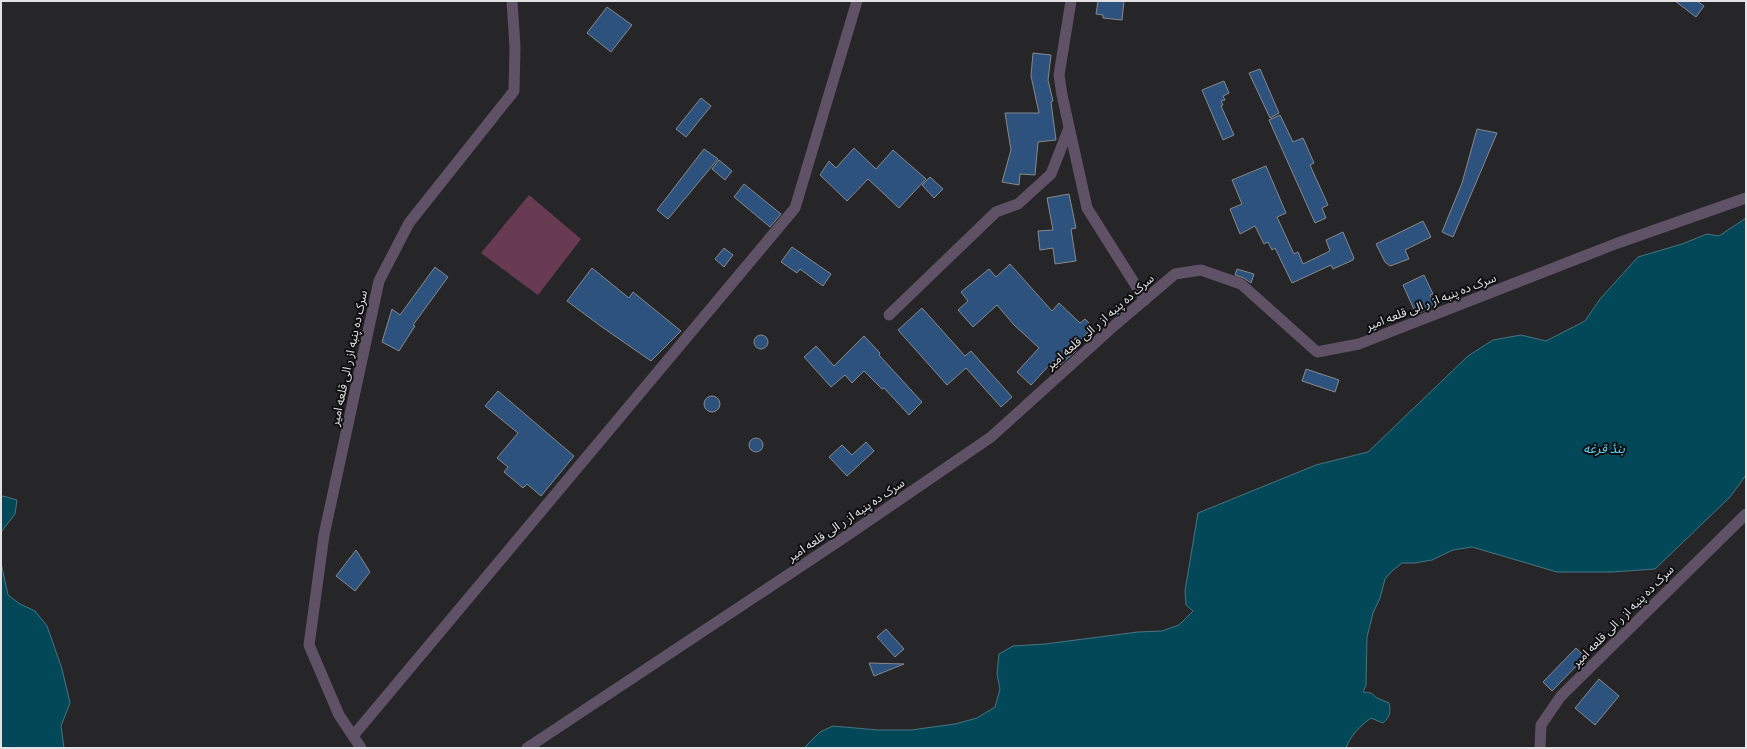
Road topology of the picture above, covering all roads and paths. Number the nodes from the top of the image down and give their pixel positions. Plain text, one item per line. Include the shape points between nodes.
1 (512, 1) edge
2 (857, 1) edge
3 (1071, 1) edge
4 (1069, 128) junction
5 (1746, 198) edge
6 (1144, 300) junction
7 (889, 315) dead end
8 (1746, 514) edge
9 (353, 736) junction
10 (361, 748) edge
11 (527, 748) edge
12 (1540, 748) edge

1 - 9 street, سرک ده پنبه از ر الی قلعه امیر via 514,91 409,222 379,281 326,528 309,645 338,715
2 - 9 street via 795,208
3 - 4 street via 1059,75
4 - 6 street via 1087,208
4 - 7 street via 1051,174 1018,204 996,212
5 - 6 street, سرک ده پنبه از ر الی قلعه امیر via 1615,244 1360,344 1317,352 1241,284 1201,270 1175,274
6 - 11 street, سرک ده پنبه از ر الی قلعه امیر via 991,437 845,538
8 - 12 street, سرک ده پنبه از ر الی قلعه امیر via 1561,696 1541,725
9 - 10 street, سرک ده پنبه از ر الی قلعه امیر

